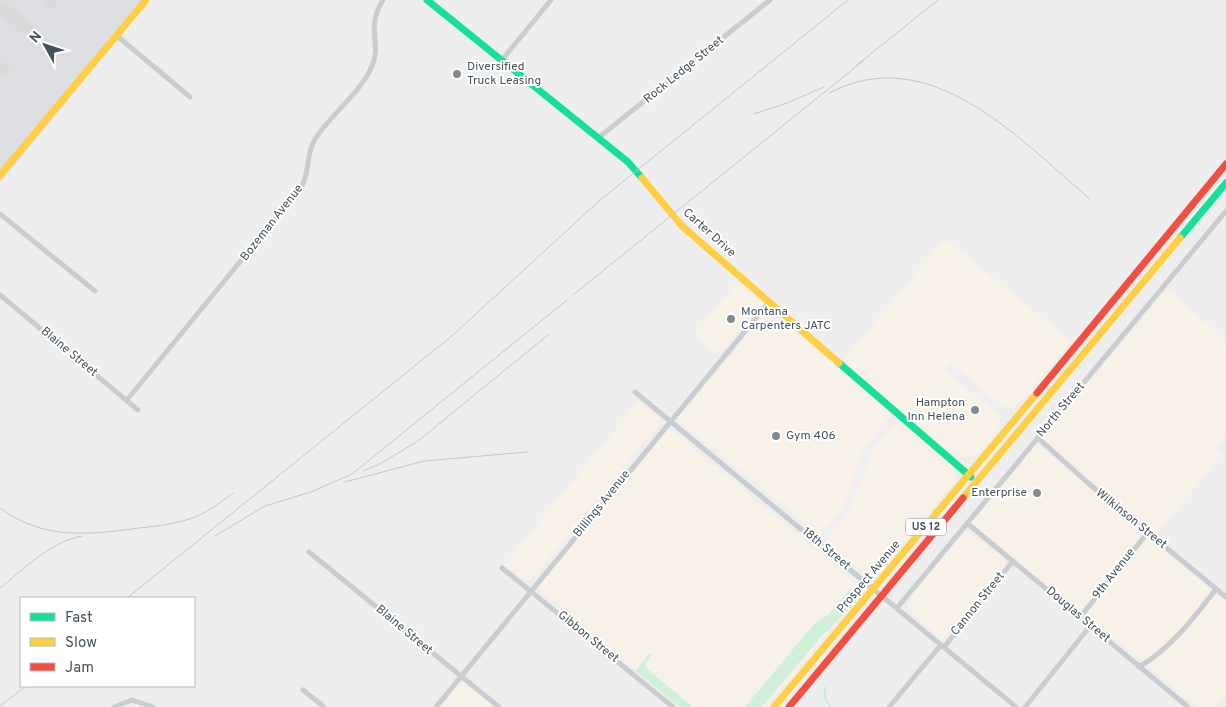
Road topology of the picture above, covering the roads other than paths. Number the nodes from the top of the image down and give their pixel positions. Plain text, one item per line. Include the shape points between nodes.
1 (146, 0) edge
2 (383, 0) edge
3 (427, 0) edge
4 (552, 0) edge
5 (770, 0) edge
6 (116, 36) junction
7 (502, 60) junction
8 (190, 97) dead end
9 (598, 138) junction
10 (1226, 164) edge
11 (0, 175) edge
12 (1226, 183) edge
13 (1226, 211) edge
14 (0, 214) edge
15 (95, 291) dead end
16 (0, 295) edge
17 (769, 302) junction
18 (635, 392) dead end
19 (127, 400) junction
20 (138, 410) dead end
21 (671, 421) junction
22 (1038, 438) junction
23 (969, 475) junction
24 (977, 482) junction
25 (967, 523) junction
26 (1148, 532) junction
27 (309, 552) dead end
28 (1013, 561) junction
29 (502, 568) dead end
30 (874, 589) junction
31 (1216, 589) junction
32 (531, 592) junction
33 (882, 596) junction
34 (1226, 597) edge
35 (897, 608) junction
36 (1081, 616) junction
37 (1091, 626) junction
38 (942, 646) junction
39 (1139, 667) junction
40 (461, 677) junction
41 (303, 690) dead end
42 (114, 707) edge
43 (153, 707) edge
44 (324, 707) edge
45 (436, 707) edge
46 (499, 707) edge
47 (673, 707) edge
48 (774, 707) edge
49 (789, 707) edge
50 (889, 707) edge
51 (1016, 707) edge
52 (1025, 707) edge
53 (1188, 707) edge

1 - 6 main road
2 - 19 street, Bozeman Avenue via 374,21 373,65 314,140 307,177 302,186
3 - 7 main road, Carter Drive
4 - 7 street
5 - 9 street, Rock Ledge Street
6 - 8 street
6 - 11 main road
7 - 9 main road, Carter Drive
9 - 17 main road, Carter Drive via 628,162 682,226
10 - 23 main road, Prospect Avenue / US 12
12 - 24 main road, Prospect Avenue / US 12
13 - 22 street, North Street
14 - 15 street
16 - 19 street, Blaine Street
17 - 21 street, Billings Avenue
17 - 23 main road, Carter Drive
18 - 21 street, 18th Street
19 - 20 street, Blaine Street
21 - 30 street, 18th Street
21 - 32 street, Billings Avenue
22 - 25 street, North Street
22 - 26 street, Wilkinson Street
23 - 24 main road, Carter Drive
23 - 30 main road, Prospect Avenue / US 12
24 - 33 main road, Prospect Avenue / US 12
25 - 28 street, Douglas Street
25 - 35 street, North Street
26 - 31 street, Wilkinson Street
26 - 36 street, 9th Avenue
27 - 40 street, Blaine Street
28 - 36 street, Douglas Street
28 - 38 street, Cannon Street
29 - 32 street, Gibbon Street
30 - 33 street, 18th Street
30 - 48 main road, Prospect Avenue / US 12
31 - 34 street, Wilkinson Street
31 - 39 street via 1192,621
32 - 40 street, Billings Avenue
32 - 47 street, Gibbon Street
33 - 35 street, 18th Street
33 - 49 main road, Prospect Avenue / US 12
35 - 38 street, 18th Street
36 - 37 street, Douglas Street
37 - 39 street, Douglas Street
37 - 52 street
38 - 50 street, Cannon Street
38 - 51 street, 18th Street
39 - 53 street, Douglas Street
40 - 45 street, Billings Avenue
40 - 46 street, Blaine Street
41 - 44 street
42 - 43 street via 132,700

